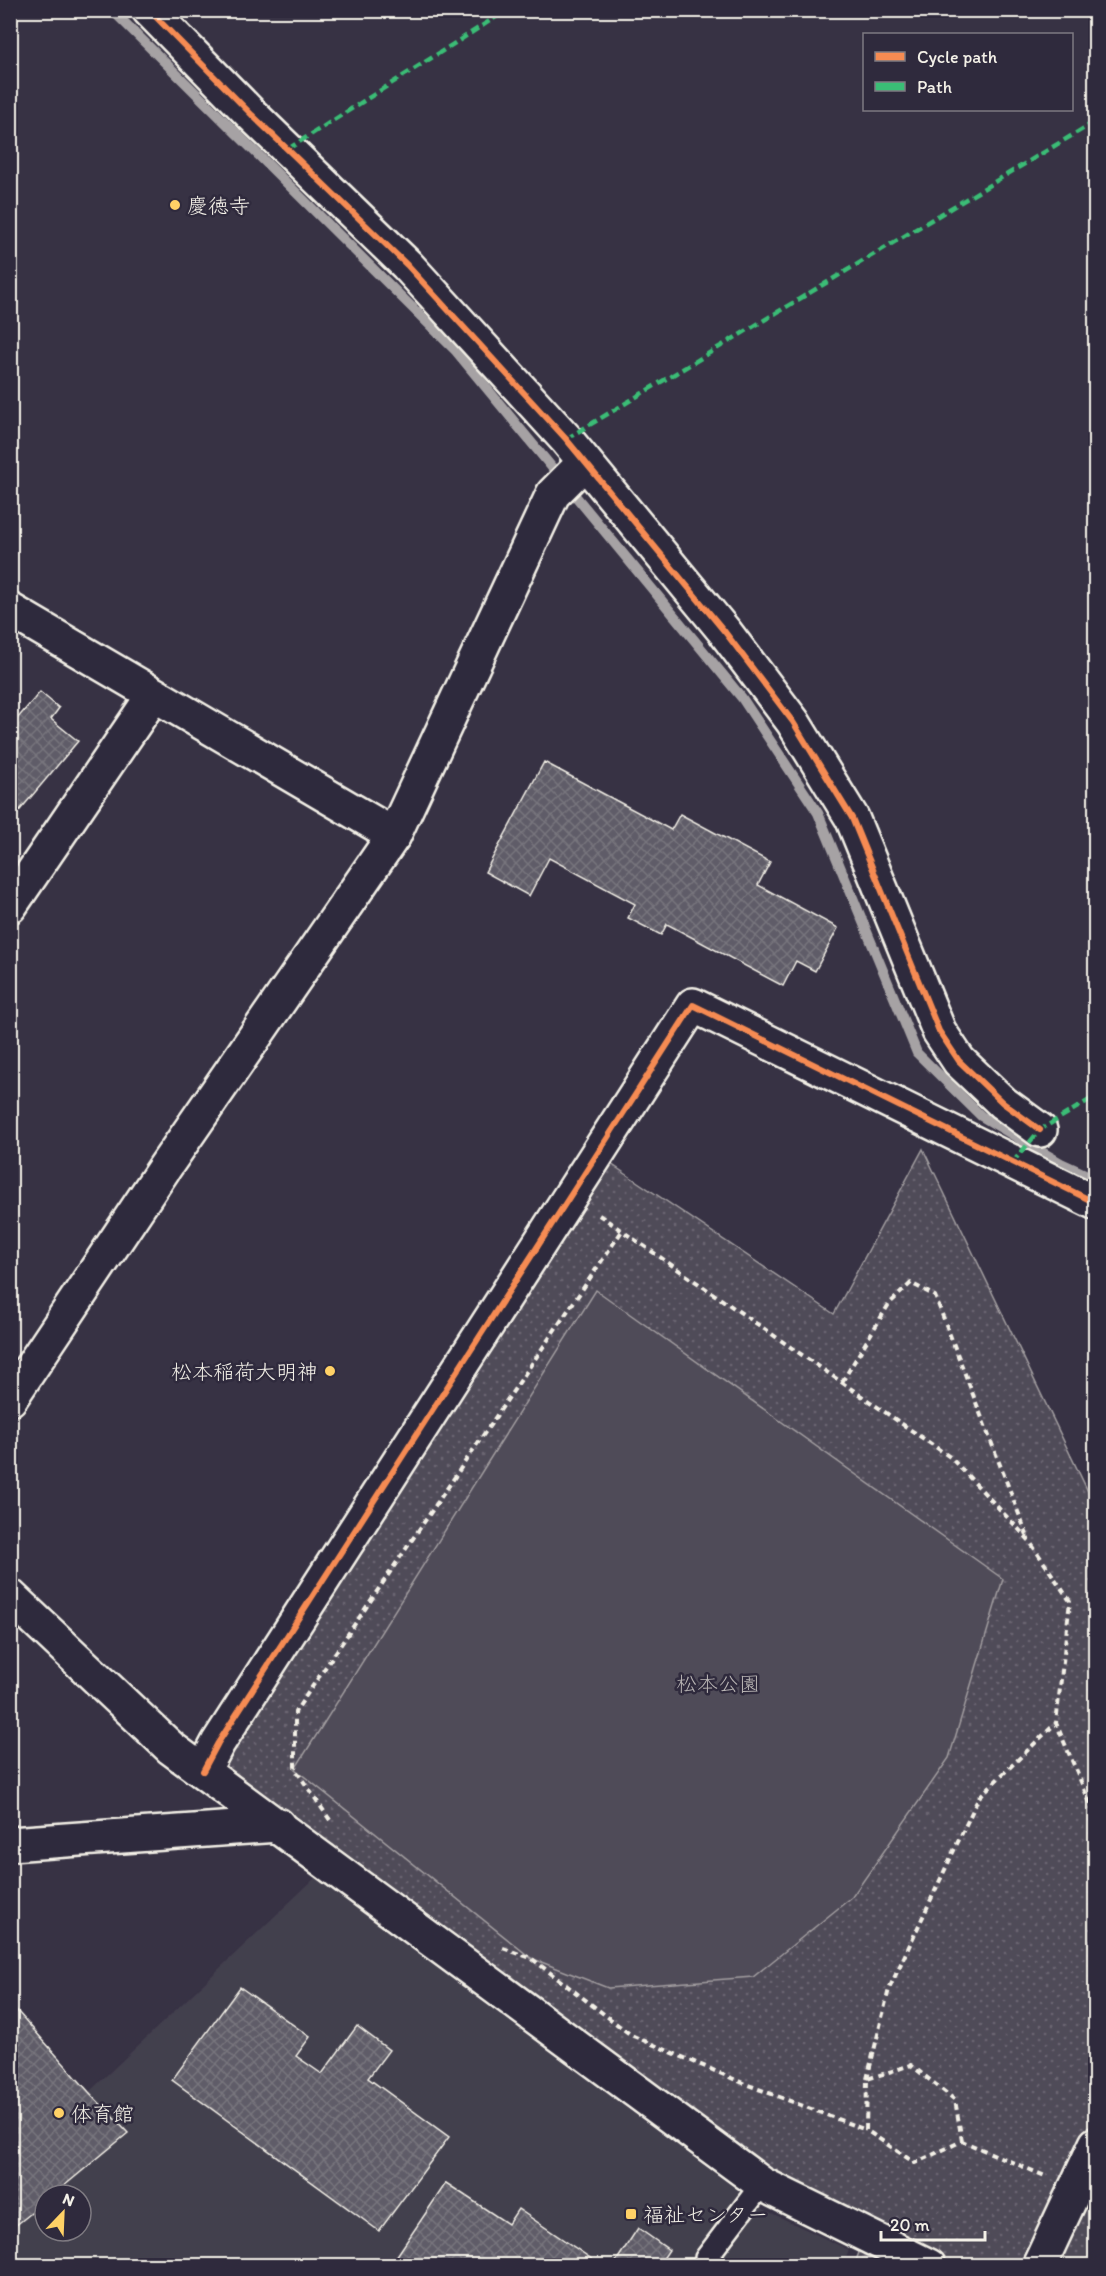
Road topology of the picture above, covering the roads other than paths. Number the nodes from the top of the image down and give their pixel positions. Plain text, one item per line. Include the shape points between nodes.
1 (149, 10) edge
2 (584, 463) junction
3 (10, 610) edge
4 (153, 696) junction
5 (394, 835) junction
6 (10, 906) edge
7 (1040, 1130) dead end
8 (1095, 1203) edge
9 (10, 1398) edge
10 (10, 1596) edge
11 (203, 1771) junction
12 (278, 1825) junction
13 (10, 1844) edge
14 (1095, 2144) edge
15 (762, 2184) junction
16 (706, 2258) dead end
17 (929, 2265) edge
18 (1039, 2265) edge

1 - 2 street via 407,265 566,438
2 - 5 street via 553,494
2 - 7 street via 725,632 794,722 852,818 939,1031 959,1061 1003,1103
3 - 4 street
4 - 5 street
4 - 6 street
5 - 9 street
8 - 11 street via 693,1005
10 - 11 street via 171,1748
11 - 12 street
12 - 13 street
12 - 15 street
14 - 18 street
15 - 16 lane
15 - 17 street

